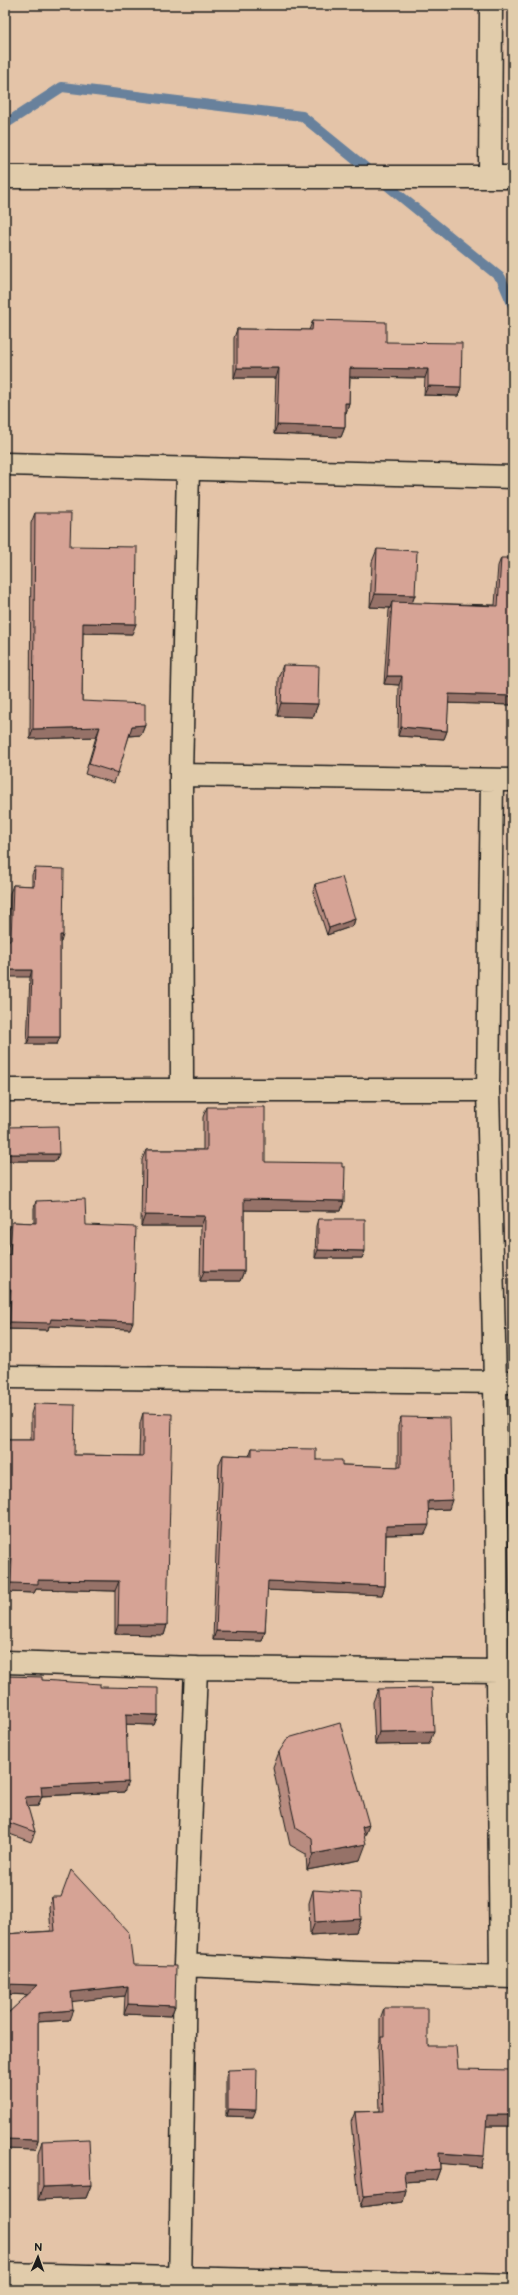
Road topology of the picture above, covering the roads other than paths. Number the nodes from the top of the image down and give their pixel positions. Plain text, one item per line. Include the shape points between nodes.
1 (492, 5) edge
2 (5, 177) edge
3 (490, 177) junction
4 (513, 177) edge
5 (5, 464) edge
6 (188, 469) junction
7 (513, 477) edge
8 (181, 775) junction
9 (502, 780) edge
10 (5, 1090) edge
11 (182, 1090) junction
12 (488, 1090) junction
13 (5, 1377) edge
14 (504, 1382) edge
15 (5, 1662) edge
16 (196, 1668) junction
17 (498, 1671) junction
18 (506, 1789) edge
19 (185, 1965) junction
20 (507, 1976) edge
21 (5, 2274) edge
22 (180, 2284) edge
23 (513, 2286) edge

1 - 3 street
2 - 3 street
3 - 4 street
5 - 6 street
6 - 7 street
6 - 8 street
8 - 9 street
8 - 11 street
9 - 12 street
10 - 11 street
11 - 12 street
12 - 14 street
13 - 14 street
14 - 17 street
15 - 16 street
16 - 17 street
16 - 19 street
17 - 18 street
18 - 20 street
19 - 20 street via 359,1973
19 - 22 street
21 - 22 street
22 - 23 street

